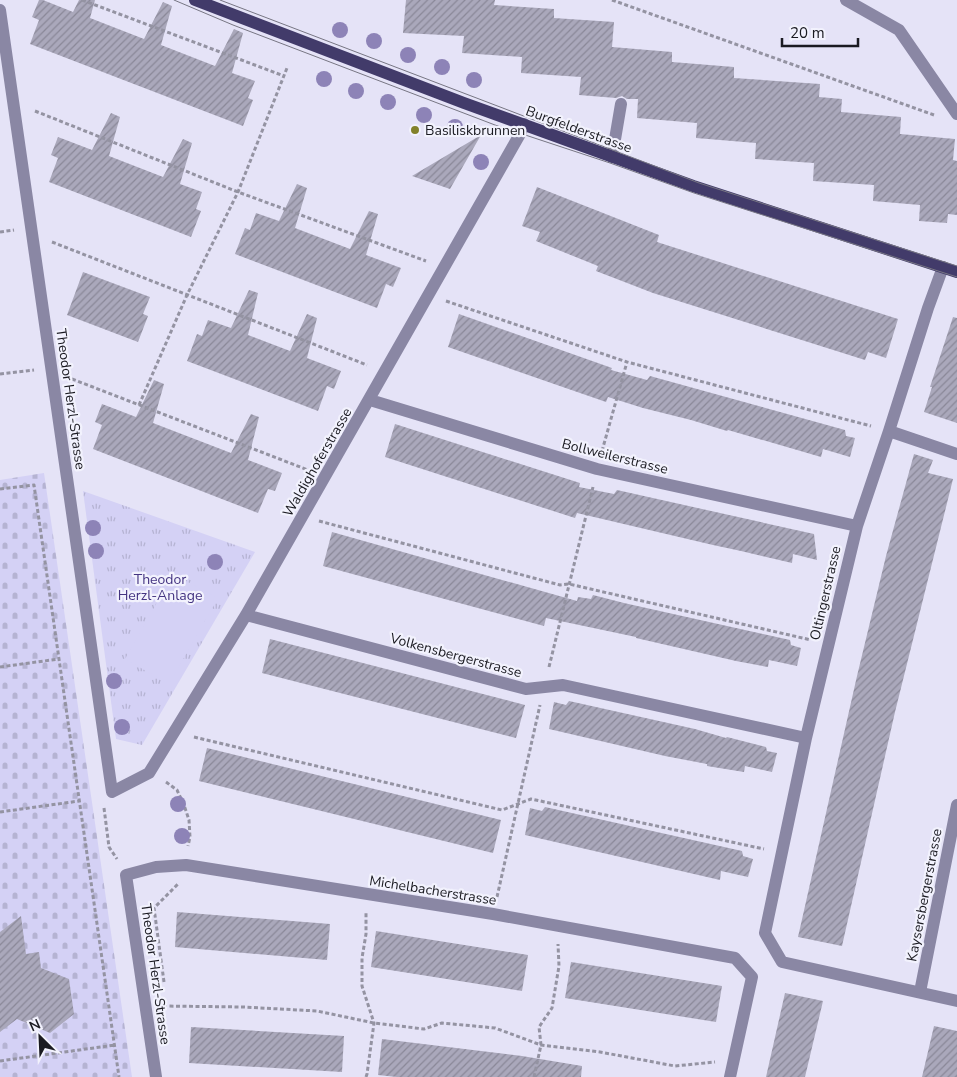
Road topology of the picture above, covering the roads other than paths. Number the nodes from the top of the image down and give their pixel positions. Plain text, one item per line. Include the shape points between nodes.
1 (195, 0) edge
2 (846, 0) edge
3 (0, 10) edge
4 (621, 104) dead end
5 (957, 114) edge
6 (524, 124) junction
7 (612, 157) junction
8 (943, 267) junction
9 (957, 272) edge
10 (370, 400) junction
11 (889, 431) junction
12 (957, 454) edge
13 (857, 526) junction
14 (246, 615) junction
15 (806, 738) junction
16 (149, 773) joint
17 (957, 805) edge
18 (126, 875) joint
19 (920, 992) junction
20 (957, 1001) edge
21 (731, 1071) edge
22 (156, 1077) edge

1 - 6 main road, Burgfelderstrasse
2 - 5 street via 899,30
3 - 16 street, Theodor Herzl-Strasse via 112,792
4 - 7 street
6 - 7 main road, Burgfelderstrasse
6 - 10 street, Waldighoferstrasse
7 - 8 main road, Burgfelderstrasse
8 - 9 main road, Burgfelderstrasse
8 - 11 street, Oltingerstrasse
10 - 13 street, Bollweilerstrasse via 597,469
10 - 14 street, Waldighoferstrasse
11 - 12 street
11 - 13 street, Oltingerstrasse
13 - 15 street, Oltingerstrasse
14 - 15 street, Volkensbergerstrasse via 526,689 563,685
14 - 16 street, Waldighoferstrasse
15 - 19 street, Oltingerstrasse via 765,933 782,962
17 - 19 street, Kaysersbergerstrasse
18 - 21 street, Michelbacherstrasse via 156,867 186,865 493,914 735,958 752,978
18 - 22 street, Theodor Herzl-Strasse
19 - 20 street

